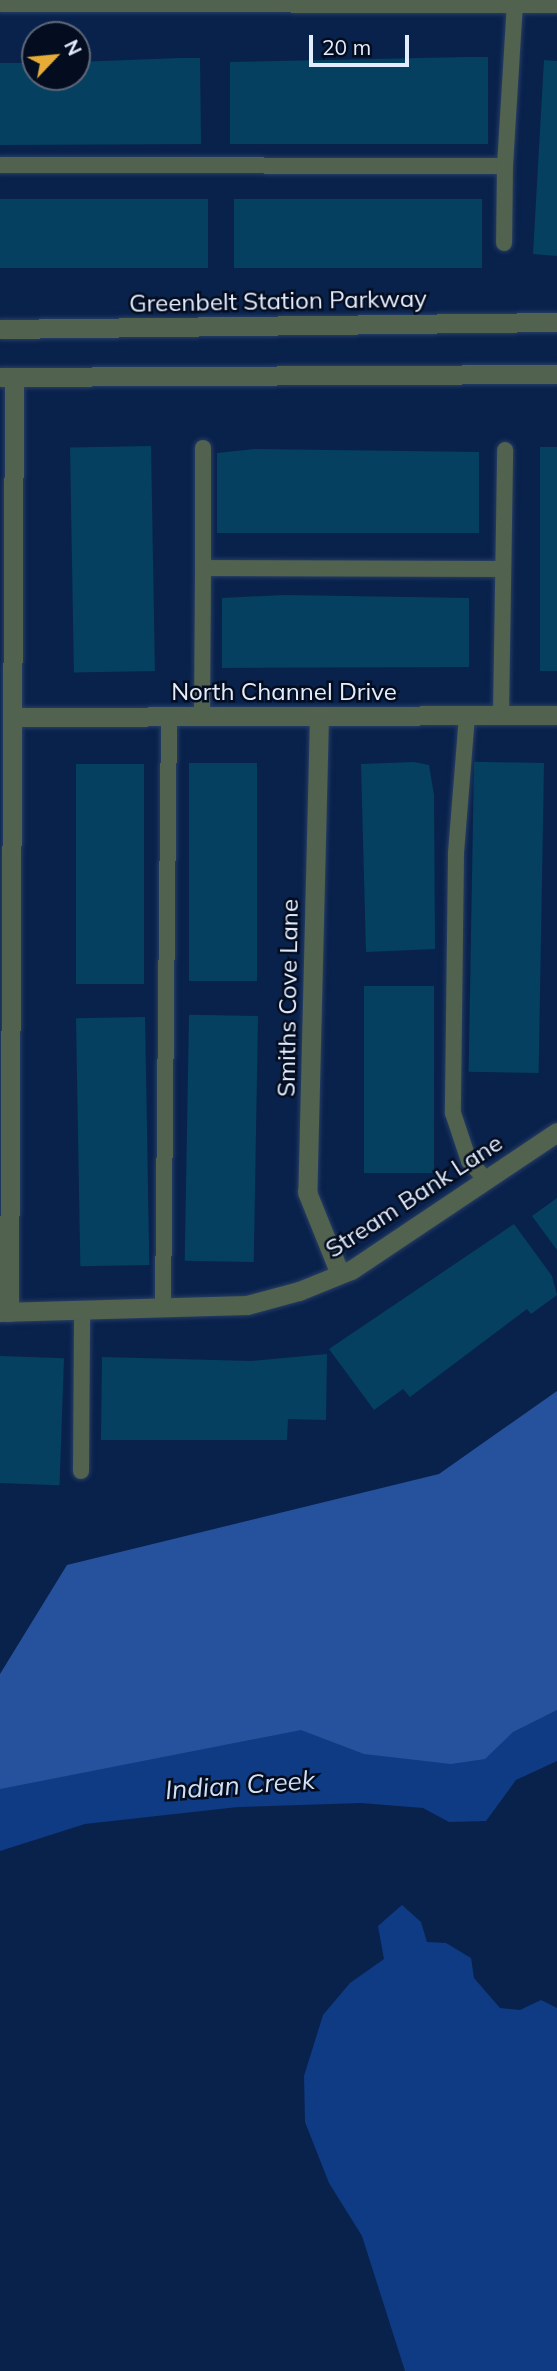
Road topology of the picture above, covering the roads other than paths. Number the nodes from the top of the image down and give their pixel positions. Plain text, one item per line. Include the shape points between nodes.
1 (77, 1) edge
2 (303, 1) edge
3 (0, 2) edge
4 (515, 2) junction
5 (557, 3) edge
6 (0, 164) edge
7 (505, 166) junction
8 (504, 243) dead end
9 (557, 322) edge
10 (0, 329) edge
11 (557, 374) edge
12 (7, 377) edge
13 (202, 448) dead end
14 (505, 450) dead end
15 (203, 568) junction
16 (499, 569) junction
17 (501, 715) junction
18 (557, 715) edge
19 (319, 716) junction
20 (467, 716) junction
21 (12, 717) junction
22 (169, 717) junction
23 (202, 717) junction
24 (557, 1132) edge
25 (487, 1181) junction
26 (340, 1275) junction
27 (163, 1308) junction
28 (82, 1311) junction
29 (5, 1312) edge
30 (80, 1471) dead end

1 - 2 street
1 - 3 street
2 - 4 street
4 - 5 street
4 - 7 lane
6 - 7 lane
7 - 8 lane
9 - 10 street, Greenbelt Station Parkway
11 - 12 street
12 - 21 street
13 - 15 lane
14 - 16 lane
15 - 16 lane
15 - 23 lane
16 - 17 lane
17 - 18 street, North Channel Drive
17 - 20 street, North Channel Drive
19 - 20 street, North Channel Drive
19 - 23 street, North Channel Drive
19 - 26 street, Smiths Cove Lane via 307,1192
20 - 25 lane via 456,854 453,1113 469,1161
21 - 22 street, North Channel Drive
21 - 29 street
22 - 23 street, North Channel Drive
22 - 27 lane
24 - 25 street, Stream Bank Lane
25 - 26 street, Stream Bank Lane
26 - 27 street, Stream Bank Lane via 247,1305
27 - 28 street, Stream Bank Lane
28 - 29 street, Stream Bank Lane
28 - 30 lane

